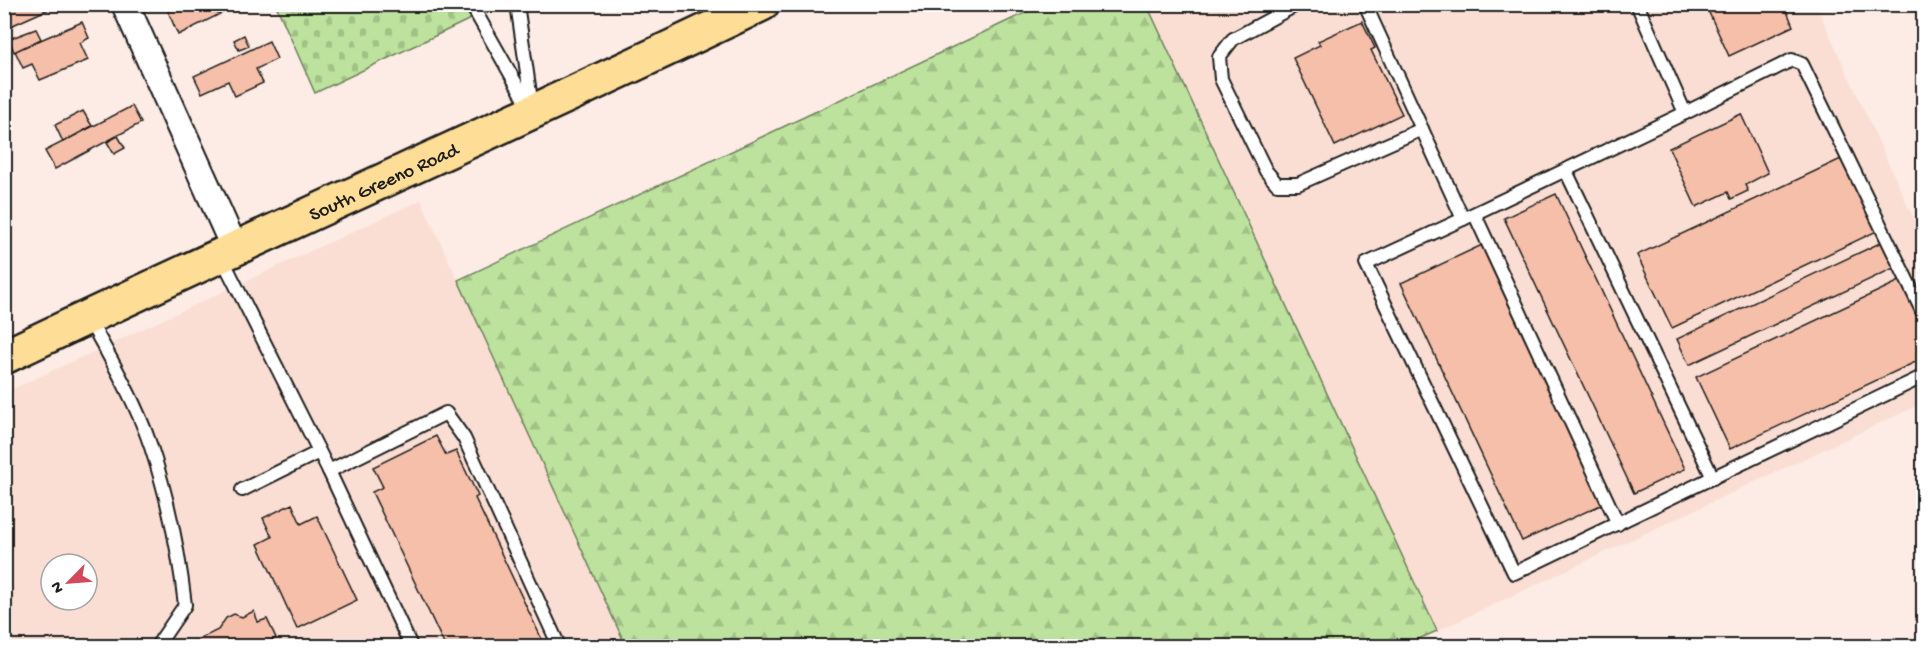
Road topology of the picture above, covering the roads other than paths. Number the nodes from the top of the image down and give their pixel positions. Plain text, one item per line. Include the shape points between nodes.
1 (125, 4) edge
2 (471, 4) edge
3 (517, 4) edge
4 (762, 4) edge
5 (1298, 4) edge
6 (1365, 4) edge
7 (1637, 4) edge
8 (1685, 113) junction
9 (533, 114) junction
10 (1422, 129) junction
11 (1566, 171) junction
12 (1475, 215) junction
13 (1462, 219) junction
14 (227, 251) junction
15 (1923, 315) edge
16 (88, 317) junction
17 (4, 357) edge
18 (1923, 376) edge
19 (319, 452) junction
20 (328, 471) junction
21 (1713, 478) junction
22 (242, 490) dead end
23 (1618, 524) junction
24 (157, 646) edge
25 (411, 646) edge
26 (559, 646) edge

1 - 14 street
2 - 9 lane
3 - 9 lane
4 - 9 main road, South Greeno Road
5 - 10 lane via 1233,39 1219,57 1221,79 1266,171 1277,184 1298,184
6 - 10 lane
7 - 8 lane
8 - 11 lane
8 - 15 lane via 1792,60 1802,64
9 - 14 main road, South Greeno Road
10 - 13 lane
11 - 12 lane
11 - 21 lane
12 - 13 lane
12 - 23 lane
13 - 23 lane via 1366,264 1514,573
14 - 16 main road, South Greeno Road
14 - 19 lane
16 - 17 main road, South Greeno Road
16 - 24 lane via 119,373 151,446 179,553 185,605
18 - 21 lane
19 - 20 lane
19 - 22 lane
20 - 25 lane
20 - 26 lane via 446,413 464,438
21 - 23 lane

